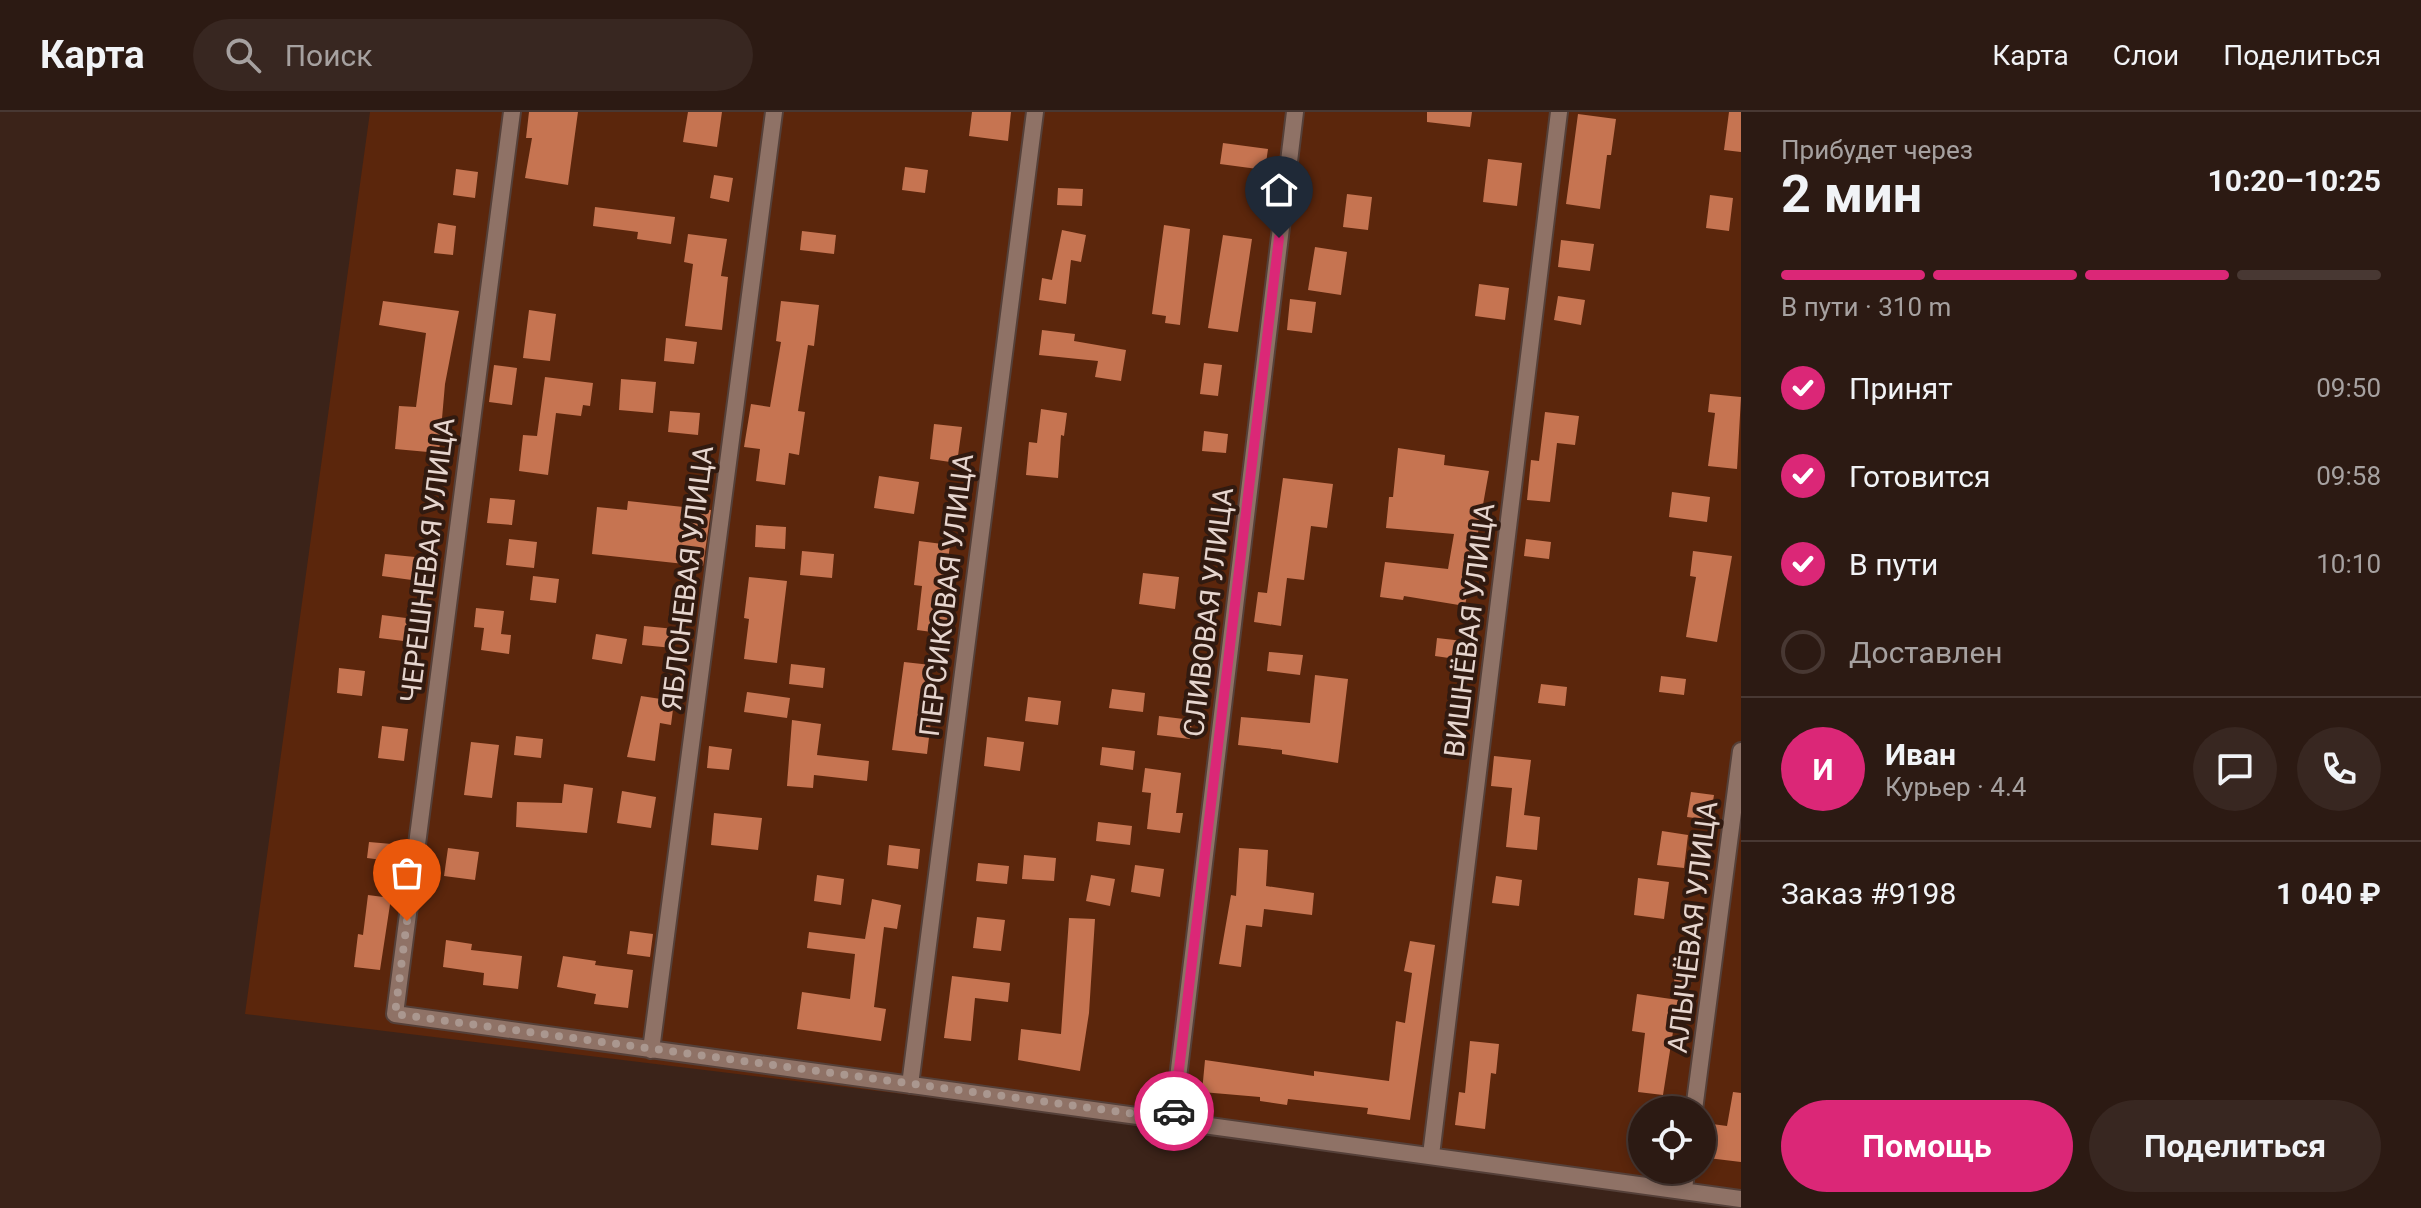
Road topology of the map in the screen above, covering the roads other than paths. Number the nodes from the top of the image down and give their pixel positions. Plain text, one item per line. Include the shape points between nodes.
1 (512, 112) edge
2 (774, 112) edge
3 (1035, 112) edge
4 (1295, 112) edge
5 (1559, 112) edge
6 (1741, 751) edge
7 (651, 1050) junction
8 (910, 1085) junction
9 (1696, 1096) edge
10 (1173, 1119) junction
11 (1431, 1155) junction
12 (1685, 1184) edge
13 (1684, 1191) junction
14 (1741, 1199) edge

1 - 7 street, ЧЕРЕШНЕВАЯ УЛИЦА via 395,1014
2 - 7 street, ЯБЛОНЕВАЯ УЛИЦА
3 - 8 street, ПЕРСИКОВАЯ УЛИЦА
4 - 10 street, СЛИВОВАЯ УЛИЦА
5 - 11 street, ВИШНЁВАЯ УЛИЦА
6 - 9 street, АЛЫЧЁВАЯ УЛИЦА
7 - 8 street
8 - 10 street
10 - 11 street
11 - 13 street
12 - 13 street
13 - 14 street

